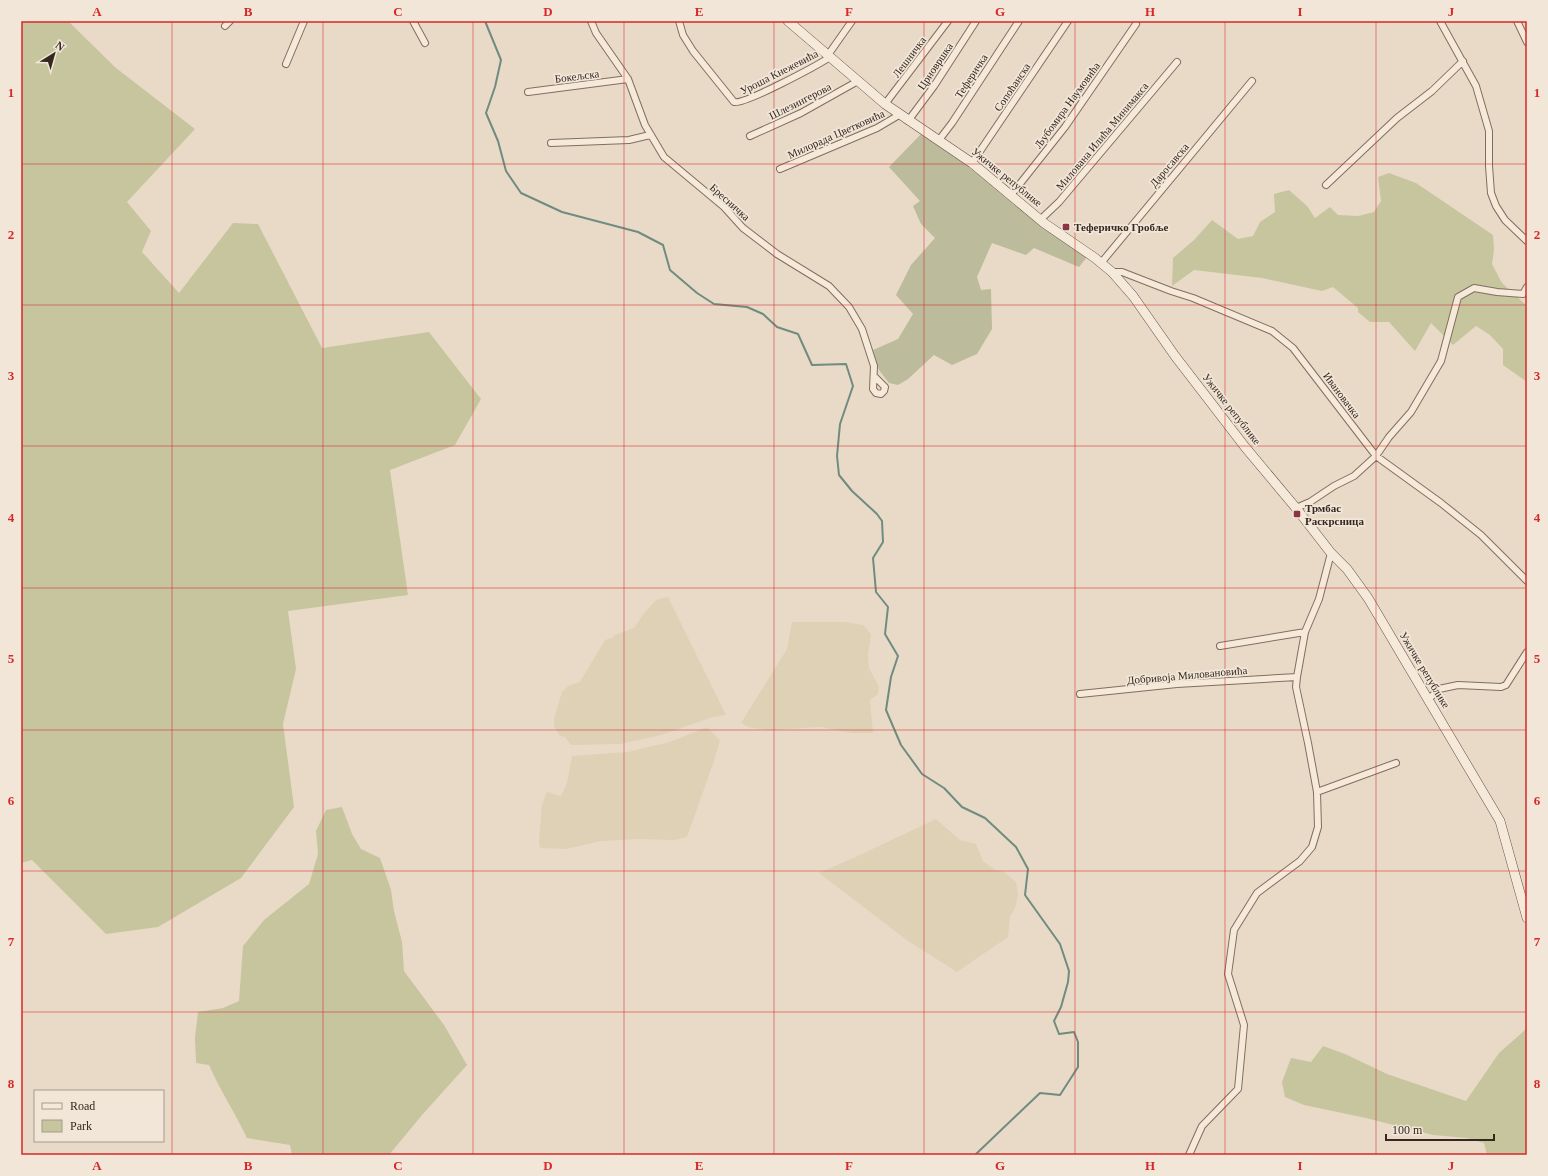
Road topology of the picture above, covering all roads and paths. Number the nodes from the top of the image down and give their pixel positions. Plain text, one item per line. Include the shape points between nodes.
1 (230, 21) edge
2 (304, 21) edge
3 (413, 21) edge
4 (591, 21) edge
5 (679, 21) edge
6 (788, 21) edge
7 (852, 21) edge
8 (948, 21) edge
9 (976, 21) edge
10 (1019, 21) edge
11 (1068, 21) edge
12 (1440, 21) edge
13 (1517, 21) edge
14 (1136, 24) dead end
15 (225, 26) dead end
16 (425, 42) dead end
17 (1527, 42) edge
18 (829, 56) junction
19 (1463, 61) junction
20 (1177, 62) dead end
21 (286, 64) dead end
22 (628, 79) junction
23 (858, 81) junction
24 (1252, 81) dead end
25 (528, 92) dead end
26 (885, 104) junction
27 (898, 115) junction
28 (908, 121) junction
29 (650, 135) junction
30 (750, 136) dead end
31 (939, 140) junction
32 (551, 143) dead end
33 (972, 163) junction
34 (780, 169) dead end
35 (1326, 185) dead end
36 (1011, 195) junction
37 (1040, 220) junction
38 (1527, 241) edge
39 (1101, 262) junction
40 (1112, 272) junction
41 (1527, 287) edge
42 (874, 376) dead end
43 (1376, 456) junction
44 (1296, 508) junction
45 (1331, 553) junction
46 (1527, 580) edge
47 (1305, 632) junction
48 (1220, 646) dead end
49 (1527, 652) edge
50 (1297, 677) junction
51 (1080, 694) dead end
52 (1429, 699) junction
53 (1396, 764) dead end
54 (1317, 792) junction
55 (1527, 918) edge
56 (1188, 1155) edge

1 - 15 street
2 - 21 street
3 - 16 street
4 - 22 street, Бресничка via 596,33
5 - 18 street, Уроша Кнежевића via 683,34 698,59 737,103 815,66
6 - 18 street, Ужичке републике
7 - 18 street
8 - 26 street, Лешничка
9 - 28 street, Црновршка
10 - 31 street, Теферичка
11 - 33 street, Сопоћанска
12 - 19 street
13 - 17 street
14 - 36 street, Љубомира Наумовића via 1065,127
18 - 23 street, Ужичке републике
19 - 35 street via 1432,91 1397,118
19 - 38 street via 1476,86 1489,131 1491,193 1505,220
20 - 37 street, Милована Илића Минимакса via 1059,202
22 - 25 street, Бокељска
22 - 29 street, Бресничка
23 - 26 street, Ужичке републике
23 - 30 street, Шлезингерова via 801,113
24 - 39 street, Даросавска
26 - 27 street, Ужичке републике
27 - 28 street, Ужичке републике
27 - 34 street, Милорада Цветковића via 877,128
28 - 31 street, Ужичке републике
29 - 32 street via 629,140
29 - 42 street, Бресничка via 668,161 724,207 744,228 777,254 821,280 838,295 849,307 862,329 874,366
31 - 33 street, Ужичке републике
33 - 36 street, Ужичке републике
36 - 37 street, Ужичке републике
37 - 39 street, Ужичке републике
39 - 40 street, Ужичке републике
40 - 43 street, Ивановачка via 1122,272 1193,298 1272,331 1293,348
40 - 44 street, Ужичке републике via 1133,296 1175,356 1245,447
41 - 43 street via 1523,294 1474,288 1458,297 1441,361 1411,412
43 - 44 street via 1354,476
43 - 46 street, Ивановачка via 1481,535
44 - 45 street, Ужичке републике
45 - 47 street via 1319,599
45 - 52 street, Ужичке републике via 1358,584
47 - 48 street
47 - 50 street
49 - 52 street via 1506,685 1501,687 1458,684 1439,689
50 - 51 street, Добривоја Миловановића via 1177,684
50 - 54 street via 1296,687
52 - 55 street, Ужичке републике via 1500,821
53 - 54 street
54 - 56 street via 1318,828 1312,847 1300,861 1257,894 1234,930 1228,974 1244,1025 1238,1089 1202,1126

